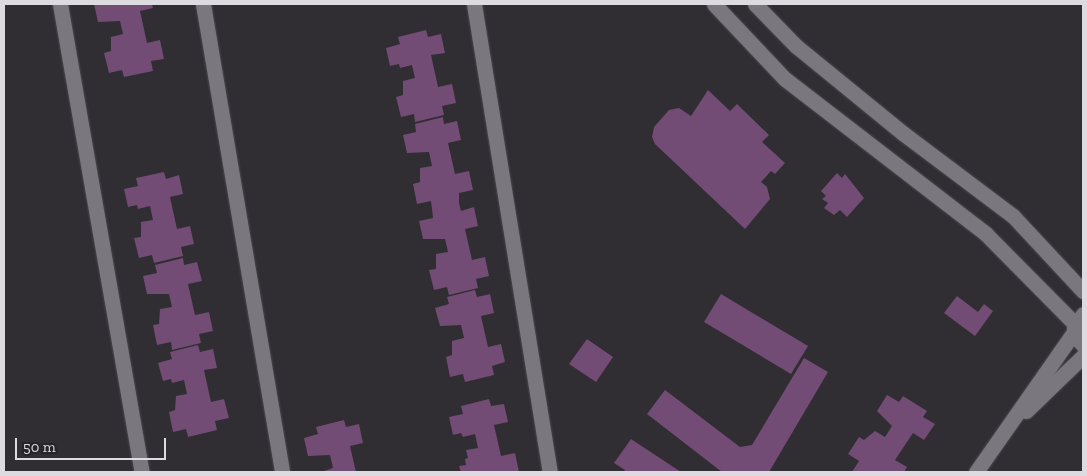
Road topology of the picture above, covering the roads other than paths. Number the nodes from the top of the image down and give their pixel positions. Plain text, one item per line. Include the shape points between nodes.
1 (60, 4) edge
2 (203, 4) edge
3 (474, 4) edge
4 (714, 4) edge
5 (755, 4) edge
6 (1083, 291) edge
7 (1078, 323) edge
8 (1083, 345) edge
9 (1083, 356) edge
10 (1008, 427) junction
11 (142, 472) edge
12 (282, 472) edge
13 (550, 472) edge
14 (976, 472) edge

1 - 11 street
2 - 12 street
3 - 13 street
4 - 7 street via 785,79 986,234
5 - 6 street via 796,46 904,134 1013,216
7 - 8 street
7 - 10 street
9 - 10 street
10 - 14 street

